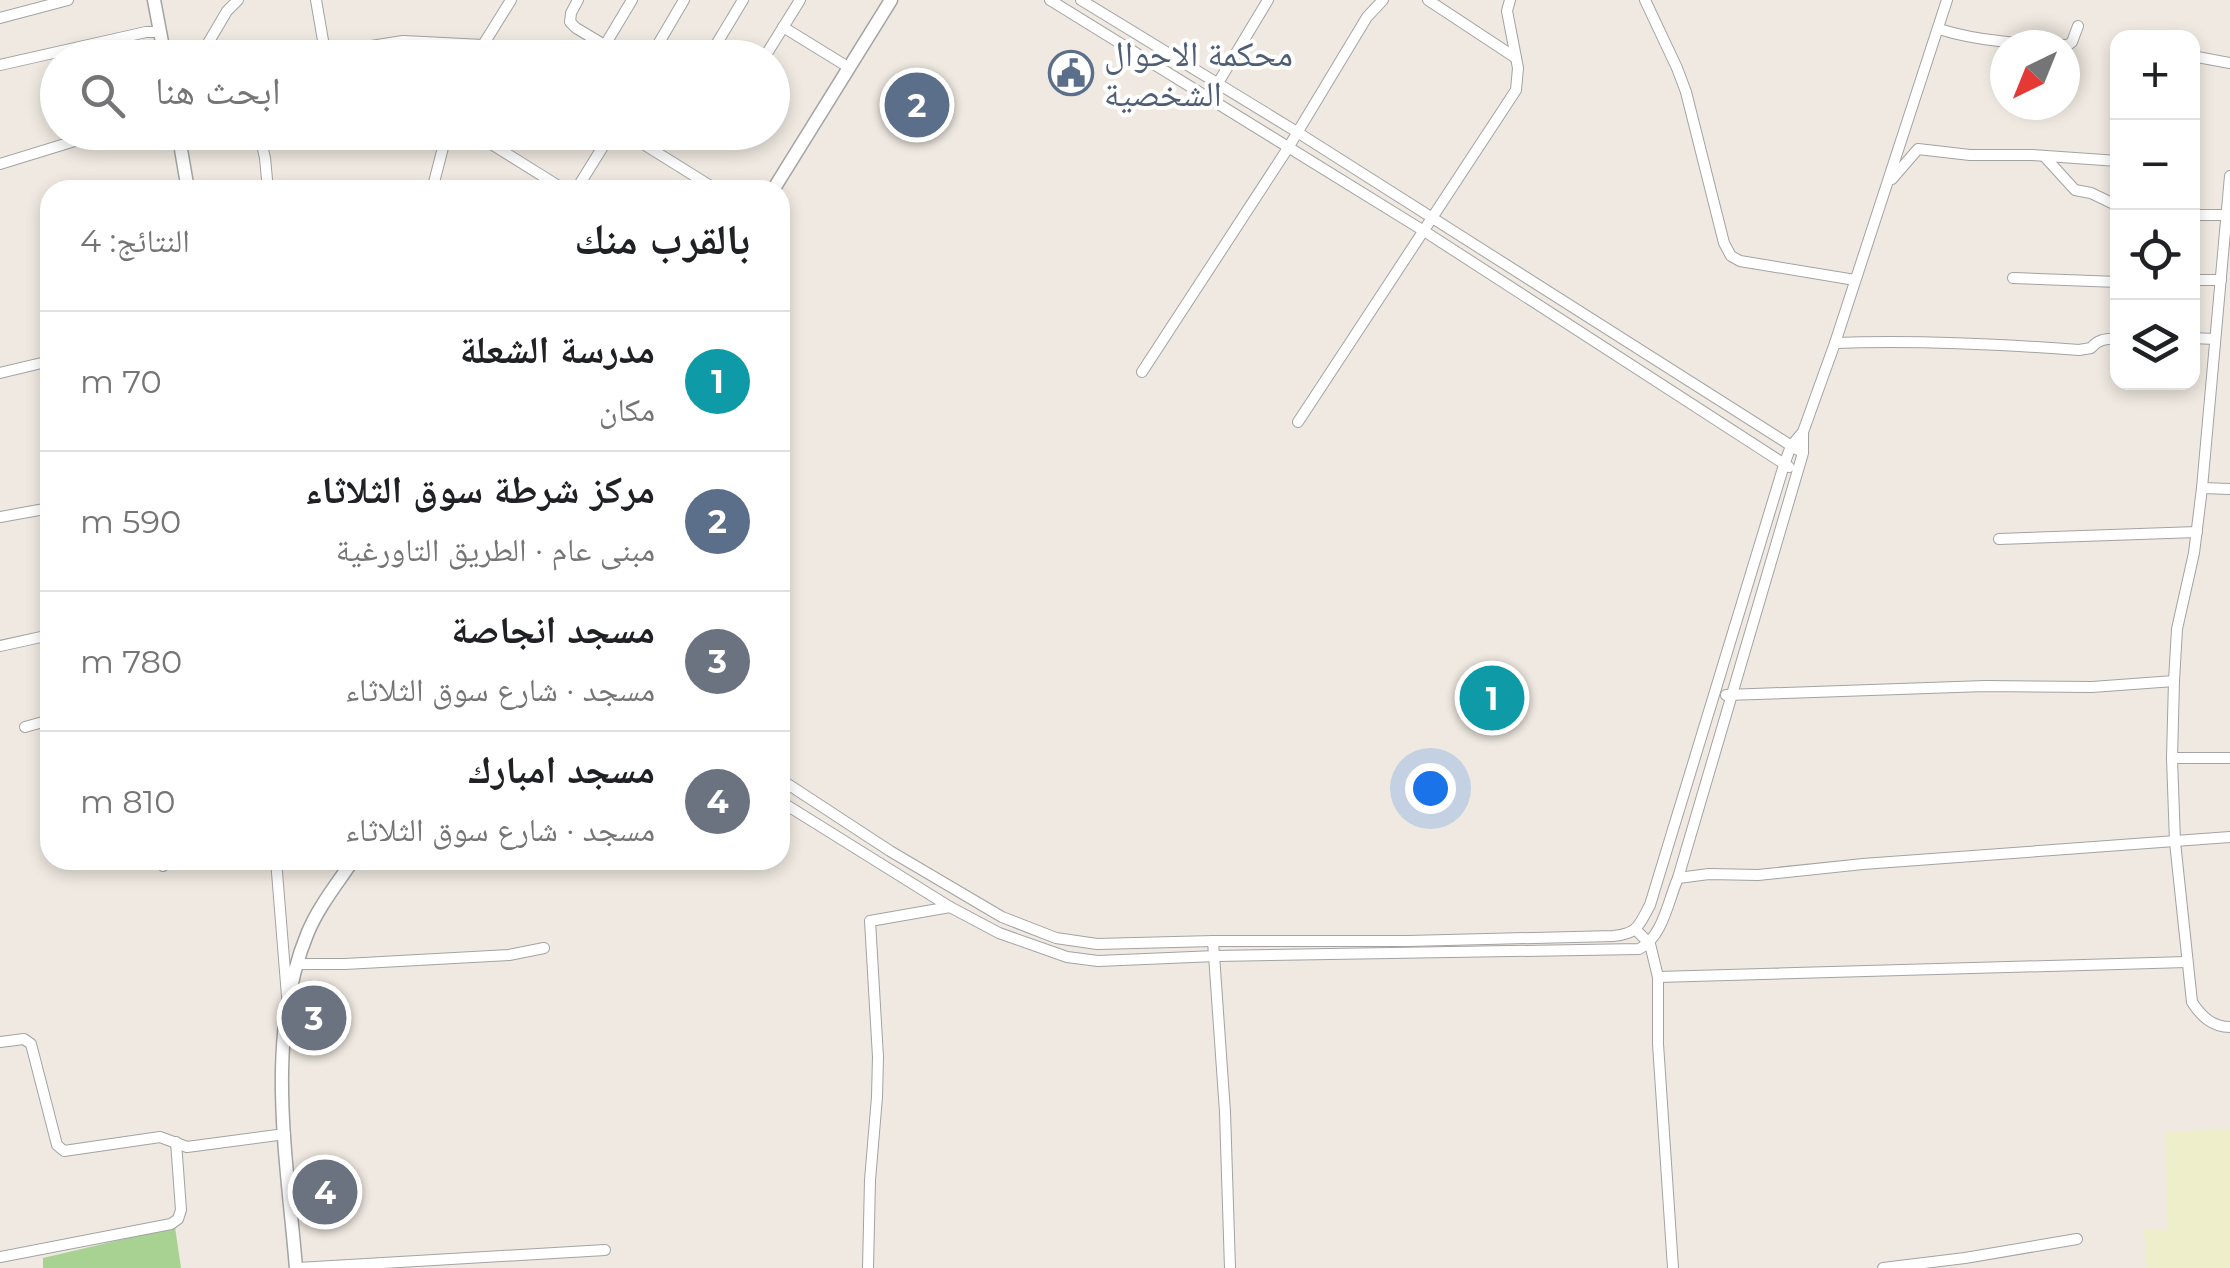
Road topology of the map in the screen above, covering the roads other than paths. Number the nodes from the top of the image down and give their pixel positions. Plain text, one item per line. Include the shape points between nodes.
1 (68, 0) edge
2 (154, 0) edge
3 (238, 0) edge
4 (316, 0) edge
5 (511, 0) edge
6 (578, 0) edge
7 (632, 0) edge
8 (684, 0) edge
9 (743, 0) edge
10 (800, 0) edge
11 (890, 0) edge
12 (1050, 0) edge
13 (1081, 0) edge
14 (1268, 0) edge
15 (1383, 0) edge
16 (1428, 0) edge
17 (1510, 0) edge
18 (1646, 0) edge
19 (1947, 0) edge
20 (0, 18) edge
21 (2078, 26) dead end
22 (783, 27) junction
23 (1939, 29) junction
24 (160, 32) junction
25 (111, 40) edge
26 (162, 40) edge
27 (210, 40) edge
28 (322, 40) edge
29 (487, 40) edge
30 (596, 40) edge
31 (608, 40) edge
32 (661, 40) edge
33 (719, 40) edge
34 (775, 40) edge
35 (40, 56) edge
36 (2200, 57) edge
37 (1516, 58) junction
38 (2230, 63) edge
39 (0, 65) edge
40 (848, 67) junction
41 (1218, 83) junction
42 (1209, 98) junction
43 (1297, 132) junction
44 (1288, 148) junction
45 (46, 150) edge
46 (181, 150) edge
47 (263, 150) edge
48 (442, 150) edge
49 (501, 150) edge
50 (601, 150) edge
51 (653, 150) edge
52 (2044, 156) junction
53 (2110, 160) edge
54 (0, 164) edge
55 (2230, 176) edge
56 (186, 180) edge
57 (267, 180) edge
58 (435, 180) edge
59 (549, 180) edge
60 (582, 180) edge
61 (701, 180) edge
62 (779, 180) edge
63 (1890, 182) junction
64 (2110, 202) edge
65 (2200, 214) edge
66 (2226, 215) junction
67 (1432, 218) junction
68 (1424, 231) junction
69 (2013, 278) dead end
70 (1855, 280) junction
71 (2200, 280) edge
72 (2220, 280) junction
73 (2110, 282) edge
74 (2200, 338) edge
75 (2110, 339) edge
76 (2215, 339) junction
77 (1835, 343) junction
78 (40, 363) edge
79 (1142, 372) dead end
80 (0, 373) edge
81 (1298, 422) dead end
82 (1803, 432) junction
83 (1792, 446) junction
84 (1803, 452) junction
85 (1784, 465) junction
86 (1798, 471) junction
87 (2202, 488) junction
88 (2230, 489) edge
89 (40, 510) edge
90 (0, 518) edge
91 (2197, 532) junction
92 (1999, 539) dead end
93 (40, 638) edge
94 (0, 646) edge
95 (2174, 681) junction
96 (1715, 694) junction
97 (1730, 695) junction
98 (40, 723) edge
99 (25, 727) dead end
100 (2172, 758) junction
101 (2230, 758) edge
102 (790, 788) edge
103 (790, 807) edge
104 (2230, 837) edge
105 (2175, 842) junction
106 (277, 870) edge
107 (345, 870) edge
108 (1678, 878) junction
109 (950, 907) junction
110 (1636, 930) junction
111 (1439, 940) junction
112 (1214, 941) junction
113 (1650, 944) junction
114 (544, 948) dead end
115 (1440, 954) junction
116 (1216, 956) junction
117 (2188, 962) junction
118 (297, 964) junction
119 (1658, 977) junction
120 (287, 997) junction
121 (2230, 1027) edge
122 (0, 1042) edge
123 (285, 1134) junction
124 (176, 1142) junction
125 (2077, 1239) dead end
126 (605, 1250) dead end
127 (0, 1257) edge
128 (297, 1268) edge
129 (868, 1268) edge
130 (1230, 1268) edge
131 (1673, 1268) edge
132 (1882, 1268) edge

1 - 20 street
2 - 24 street
3 - 27 street
4 - 28 street
5 - 29 street
6 - 30 street via 570,22
7 - 31 street
8 - 32 street
9 - 33 street
10 - 22 street
11 - 40 street
12 - 42 street
13 - 41 street
14 - 41 street
15 - 43 street
16 - 37 street
17 - 37 street
18 - 70 street via 1678,68 1732,256
19 - 23 street
21 - 23 street via 2068,45
22 - 34 street
22 - 40 street
23 - 63 street
24 - 25 street
24 - 26 street
35 - 39 street
36 - 38 street
37 - 67 street via 1516,90
40 - 62 street
41 - 42 street
41 - 43 street
42 - 44 street
43 - 44 street
43 - 67 street
44 - 68 street
44 - 79 street
45 - 54 street
46 - 56 street
47 - 57 street
48 - 58 street
49 - 59 street
50 - 60 street
51 - 61 street
52 - 53 street
52 - 63 street via 1918,149
52 - 64 street via 2075,190
55 - 66 street
63 - 70 street
65 - 66 street
66 - 72 street
67 - 68 street
67 - 83 street
68 - 81 street
68 - 85 street
69 - 73 street
70 - 77 street
71 - 72 street
72 - 76 street
74 - 76 street
75 - 77 street via 2079,350 1978,342
76 - 87 street
77 - 82 street
78 - 80 street
82 - 83 street
82 - 84 street
83 - 84 street
83 - 85 street
84 - 86 street
85 - 86 street
85 - 96 street
86 - 97 street
87 - 88 street
87 - 91 street
89 - 90 street
91 - 92 street
91 - 95 street
93 - 94 street
95 - 97 street
95 - 100 street
96 - 97 street
96 - 110 street via 1650,905
97 - 108 street
98 - 99 street
100 - 101 street
100 - 105 street
102 - 112 street via 1002,918 1056,938 1097,944
103 - 109 street
104 - 105 street
105 - 108 street
105 - 117 street
106 - 120 street
107 - 118 street via 308,930
108 - 113 street
109 - 116 street via 1067,957 1098,962
109 - 129 street via 870,921 878,1057
110 - 111 street
110 - 113 street
111 - 112 street
111 - 115 street
112 - 116 street
113 - 115 street via 1631,950
113 - 119 street
114 - 118 street
115 - 116 street
116 - 130 street
117 - 119 street
117 - 121 street via 2200,1015
118 - 120 street
119 - 131 street
120 - 123 street
122 - 124 street via 31,1044 64,1152 160,1137
123 - 124 street via 187,1148
123 - 128 street
124 - 127 street via 180,1210 171,1224
125 - 132 street
126 - 128 street

